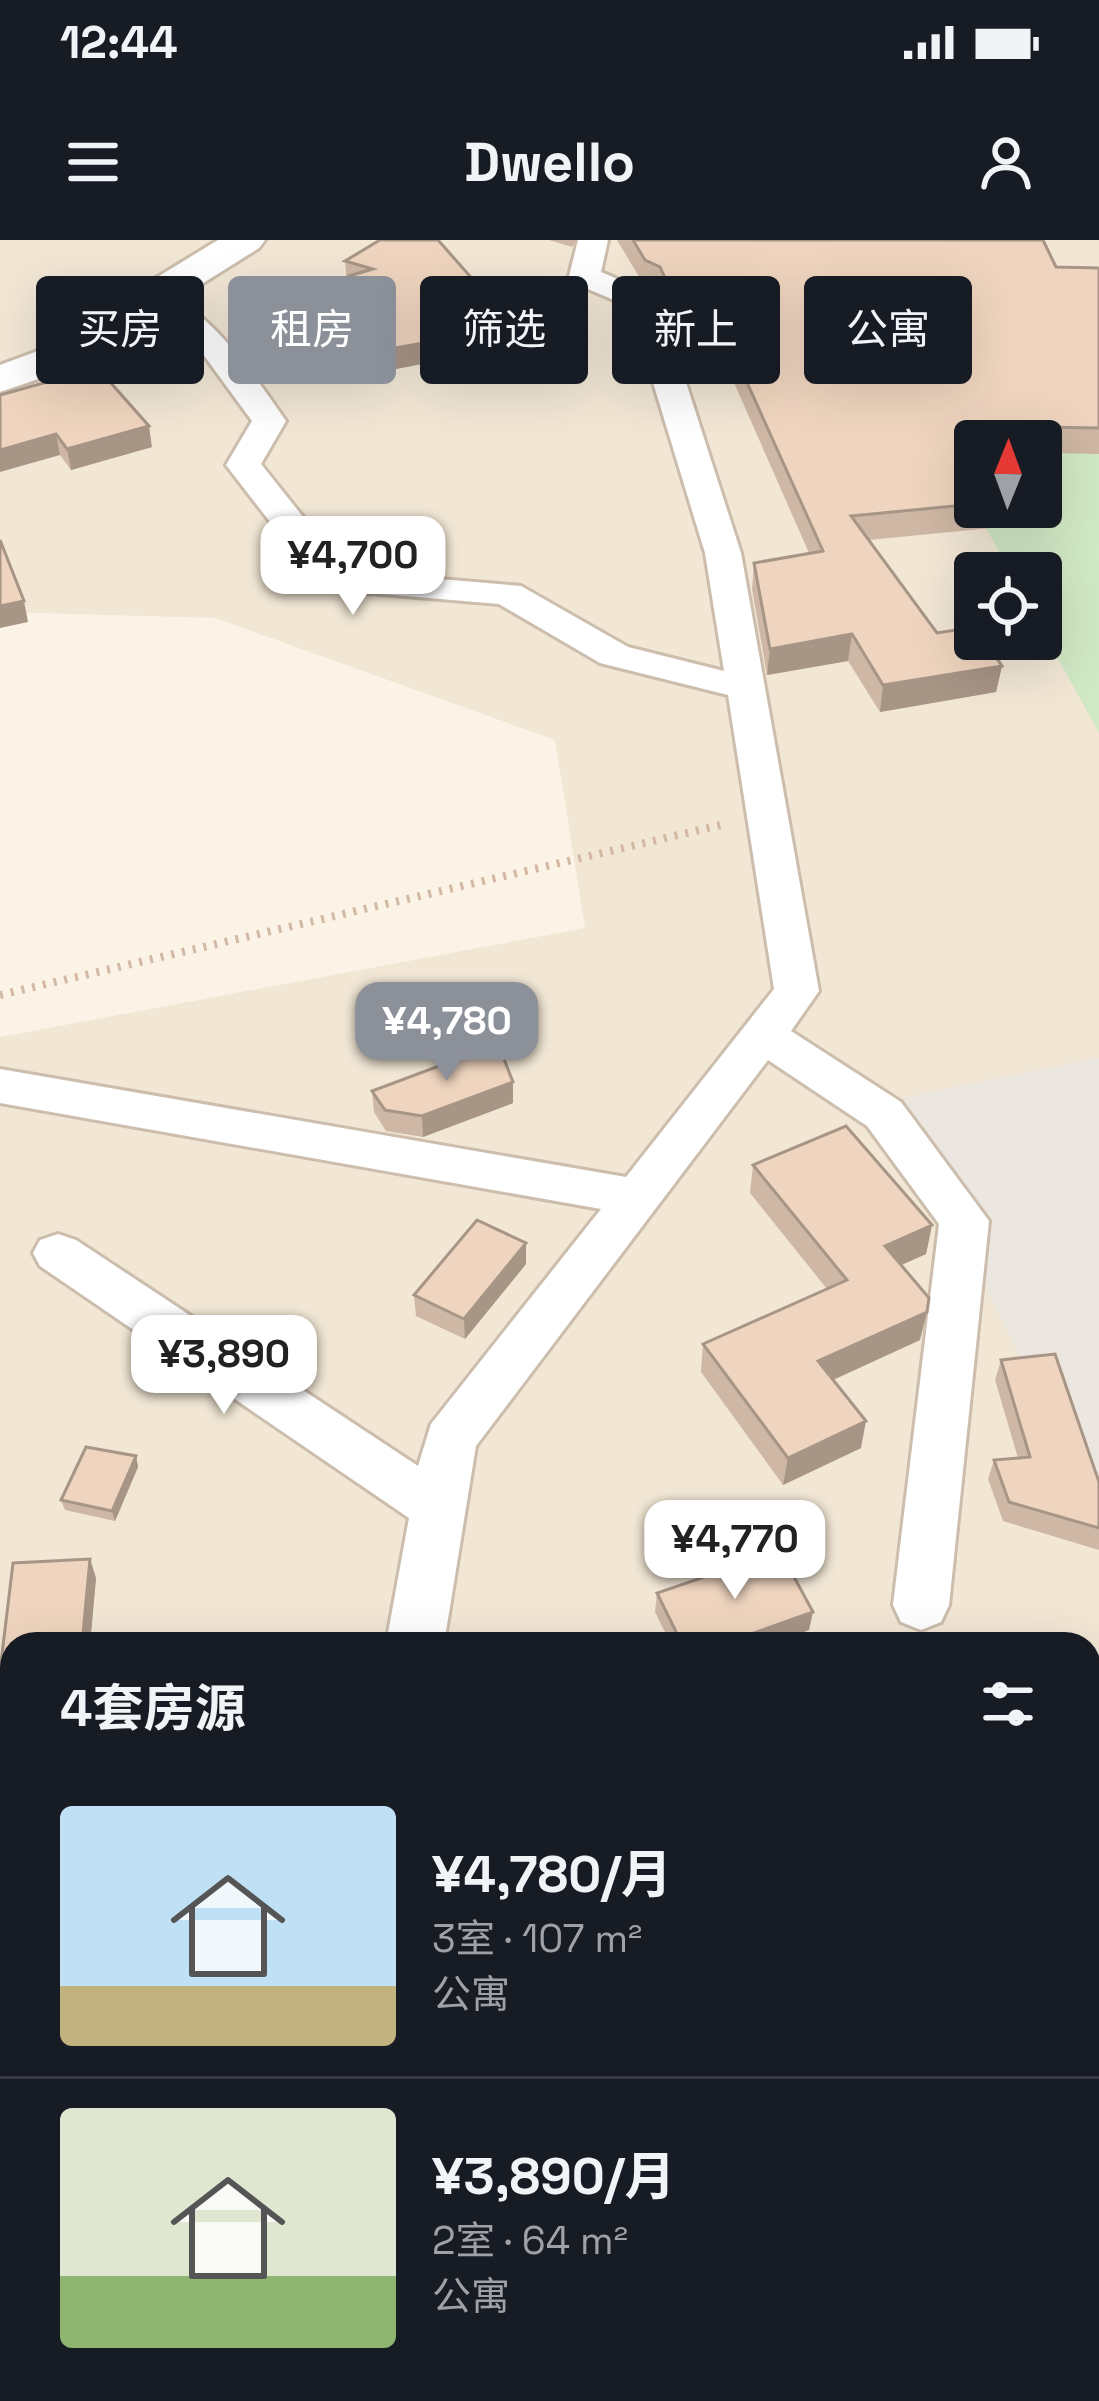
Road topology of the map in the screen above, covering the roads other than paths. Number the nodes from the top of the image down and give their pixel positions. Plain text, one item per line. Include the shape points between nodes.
1 (244, 240) edge
2 (593, 240) edge
3 (186, 276) edge
4 (204, 333) edge
5 (36, 366) edge
6 (0, 379) edge
7 (746, 688) junction
8 (763, 1035) junction
9 (0, 1086) edge
10 (638, 1197) junction
11 (58, 1252) dead end
12 (438, 1508) junction
13 (921, 1605) dead end
14 (417, 1632) edge

1 - 3 street
2 - 7 street via 585,276 644,302 723,553
4 - 7 street via 268,421 244,465 335,580 508,594 614,655
5 - 6 street
7 - 8 street via 797,991
8 - 10 street
8 - 13 street via 884,1114 964,1221
9 - 10 street
10 - 12 street via 450,1439
11 - 12 street
12 - 14 street

